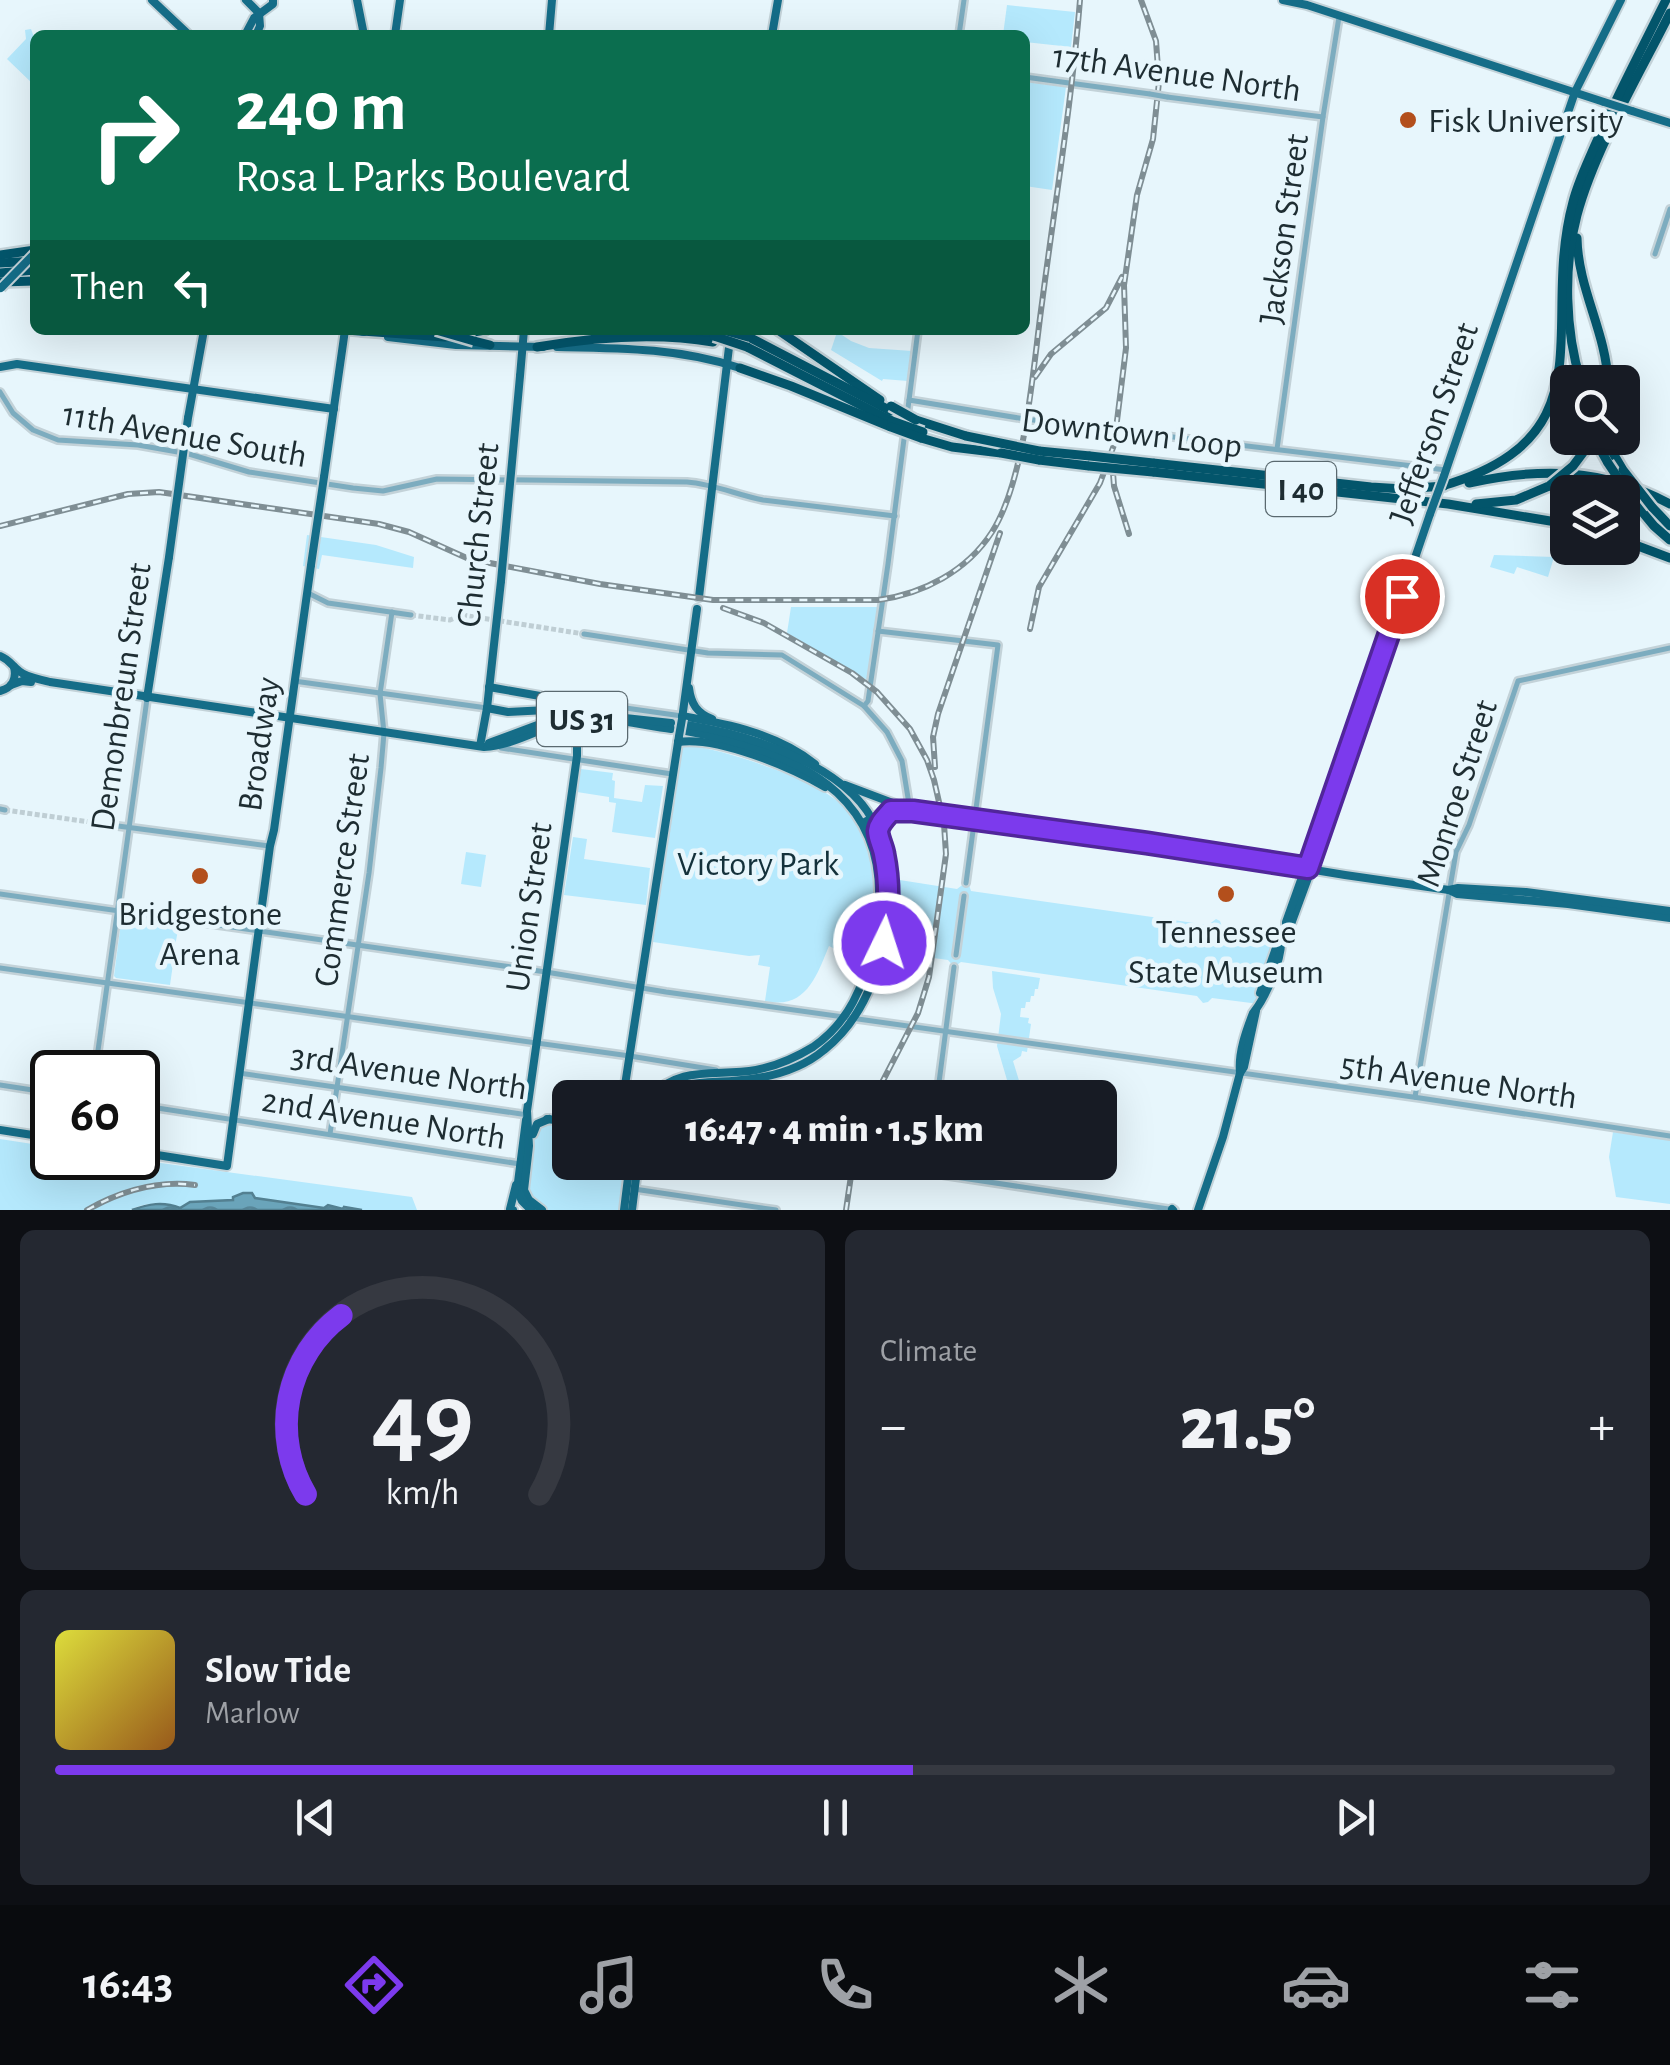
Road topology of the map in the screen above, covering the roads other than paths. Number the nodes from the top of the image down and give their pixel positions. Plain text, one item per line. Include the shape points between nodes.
1 (152, 0) edge
2 (246, 0) edge
3 (273, 0) edge
4 (357, 0) edge
5 (400, 0) edge
6 (552, 0) edge
7 (778, 0) edge
8 (964, 0) edge
9 (1284, 0) edge
10 (1621, 0) edge
11 (1666, 0) edge
12 (259, 13) junction
13 (1670, 13) edge
14 (1339, 16) junction
15 (184, 30) edge
16 (247, 30) edge
17 (258, 30) edge
18 (363, 30) edge
19 (397, 30) edge
20 (549, 30) edge
21 (773, 30) edge
22 (961, 30) edge
23 (1030, 78) edge
24 (1574, 92) junction
25 (1323, 117) junction
26 (1670, 124) edge
27 (1670, 209) edge
28 (1578, 216) junction
29 (30, 253) edge
30 (1655, 254) dead end
31 (30, 257) edge
32 (0, 259) edge
33 (30, 261) edge
34 (30, 270) edge
35 (0, 273) edge
36 (30, 282) edge
37 (0, 286) edge
38 (1562, 319) junction
39 (203, 335) edge
40 (343, 335) edge
41 (380, 335) edge
42 (418, 335) edge
43 (453, 335) edge
44 (457, 335) edge
45 (733, 335) edge
46 (739, 335) edge
47 (786, 335) edge
48 (917, 335) edge
49 (716, 336) edge
50 (523, 338) edge
51 (747, 342) junction
52 (490, 345) junction
53 (537, 347) junction
54 (726, 364) junction
55 (1574, 365) edge
56 (1576, 365) edge
57 (1606, 365) edge
58 (0, 368) edge
59 (740, 368) joint
60 (193, 388) junction
61 (0, 392) edge
62 (909, 400) junction
63 (334, 409) junction
64 (891, 416) junction
65 (924, 432) junction
66 (966, 444) junction
67 (1277, 450) junction
68 (1039, 455) junction
69 (1581, 455) edge
70 (1604, 455) edge
71 (1614, 455) edge
72 (1153, 468) junction
73 (1444, 477) junction
74 (322, 480) junction
75 (712, 486) junction
76 (1448, 504) junction
77 (1670, 504) edge
78 (895, 516) junction
79 (1550, 521) edge
80 (1670, 526) edge
81 (1670, 540) edge
82 (1640, 547) edge
83 (1670, 558) edge
84 (308, 593) junction
85 (699, 597) dead end
86 (697, 609) dead end
87 (392, 612) junction
88 (411, 615) tunnel mouth
89 (878, 631) junction
90 (584, 634) tunnel mouth
91 (1670, 648) edge
92 (692, 650) junction
93 (0, 656) edge
94 (14, 667) junction
95 (688, 678) junction
96 (50, 682) junction
97 (294, 682) junction
98 (489, 687) junction
99 (4, 691) edge
100 (380, 694) junction
101 (540, 696) junction
102 (147, 698) junction
103 (864, 706) junction
104 (487, 708) junction
105 (596, 714) junction
106 (289, 720) junction
107 (720, 723) junction
108 (682, 728) junction
109 (384, 734) junction
110 (480, 746) junction
111 (498, 746) junction
112 (576, 761) junction
113 (672, 774) junction
114 (829, 776) junction
115 (837, 794) junction
116 (910, 810) junction
117 (891, 811) junction
118 (867, 820) junction
119 (974, 820) junction
120 (118, 826) tunnel mouth
121 (128, 827) junction
122 (878, 833) junction
123 (270, 846) junction
124 (1308, 868) junction
125 (966, 883) dead end
126 (1449, 890) junction
127 (0, 894) edge
128 (964, 896) dead end
129 (116, 911) junction
130 (1670, 915) edge
131 (259, 931) junction
132 (358, 945) junction
133 (956, 954) dead end
134 (954, 967) dead end
135 (0, 968) edge
136 (546, 972) junction
137 (106, 983) junction
138 (641, 988) junction
139 (249, 1003) junction
140 (346, 1017) junction
141 (849, 1018) junction
142 (946, 1030) junction
143 (537, 1043) junction
144 (98, 1050) edge
145 (630, 1056) junction
146 (1240, 1072) junction
147 (240, 1073) junction
148 (687, 1074) junction
149 (626, 1080) edge
150 (674, 1080) edge
151 (680, 1080) edge
152 (939, 1080) edge
153 (0, 1085) edge
154 (336, 1088) junction
155 (30, 1089) edge
156 (1415, 1098) junction
157 (160, 1108) edge
158 (528, 1115) junction
159 (233, 1119) junction
160 (549, 1119) junction
161 (552, 1119) edge
162 (0, 1130) edge
163 (330, 1134) junction
164 (30, 1135) edge
165 (1670, 1136) edge
166 (160, 1155) edge
167 (525, 1162) junction
168 (630, 1180) edge
169 (634, 1180) edge
170 (979, 1180) edge
171 (517, 1181) junction
172 (634, 1189) junction
173 (1122, 1201) junction
174 (1153, 1206) junction
175 (513, 1210) edge
176 (531, 1210) edge
177 (541, 1210) edge
178 (624, 1210) edge
179 (632, 1210) edge
180 (776, 1210) edge
181 (1120, 1210) edge
182 (1137, 1210) edge
183 (1173, 1210) edge
184 (1198, 1210) edge

1 - 15 main road
2 - 12 main road
3 - 12 main road
4 - 18 main road
5 - 19 main road
6 - 20 main road
7 - 21 main road
8 - 22 street
9 - 14 main road
10 - 24 main road, Jefferson Street
11 - 38 highway via 1574,198
12 - 16 main road
12 - 17 main road
13 - 28 highway
14 - 24 main road
14 - 25 street, Jackson Street
23 - 25 street, 17th Avenue North, bridge
24 - 26 main road, bridge
24 - 73 main road, Jefferson Street
25 - 67 street, Jackson Street
27 - 30 street
28 - 56 highway via 1569,275
28 - 57 highway via 1582,275
29 - 32 highway
31 - 37 main road, bridge
32 - 33 highway
34 - 35 highway
36 - 37 highway
38 - 55 highway
38 - 73 highway via 1556,388 1536,431 1497,465 1467,478
39 - 60 main road, Demonbreun Street
40 - 63 main road, Broadway
41 - 52 main road
42 - 44 highway
43 - 52 highway, bridge
45 - 54 main road
46 - 51 highway, bridge
47 - 64 highway
48 - 62 street
49 - 51 highway, bridge
49 - 51 highway, bridge via 734,347
49 - 53 highway
50 - 52 main road
50 - 53 main road
50 - 98 main road, Church Street, bridge
51 - 64 highway
53 - 54 main road via 644,348
54 - 59 main road
54 - 75 main road
58 - 60 main road via 16,364
59 - 64 highway
60 - 63 main road
60 - 102 main road, Demonbreun Street, bridge
61 - 74 street, 11th Avenue South via 13,412 48,437 146,447 248,472
62 - 67 street
62 - 78 street
63 - 74 main road, Broadway
64 - 65 highway, bridge
64 - 65 highway, bridge via 916,420
65 - 66 highway
66 - 68 highway, Downtown Loop / I 40, bridge
66 - 68 highway, Downtown Loop / I 40, bridge
67 - 73 street
68 - 72 highway, Downtown Loop / I 40, bridge
69 - 76 highway, I 40, bridge via 1549,486 1516,500
70 - 81 highway, bridge
71 - 80 highway, bridge
72 - 73 highway, Downtown Loop / I 40 via 1403,489
72 - 76 highway, Downtown Loop / I 40
73 - 77 highway, Downtown Loop via 1578,474 1635,486
73 - 124 main road, Jefferson Street, bridge
74 - 75 street, 11th Avenue South via 383,490 437,480
74 - 84 main road, Broadway, bridge
75 - 78 street, 11th Avenue South via 754,498
75 - 85 main road
76 - 79 highway, Downtown Loop
78 - 89 street
82 - 83 highway
84 - 87 street via 328,603
84 - 97 main road, Broadway
86 - 92 main road
87 - 88 street
87 - 100 street, Commerce Street
89 - 103 street
89 - 119 street via 998,645
90 - 92 street
91 - 126 street, Monroe Street via 1518,681 1456,852
92 - 95 main road
92 - 103 street via 782,655
93 - 94 main road, US 31
94 - 96 main road, US 31
94 - 99 main road
95 - 107 main road via 697,710
95 - 108 main road
96 - 99 main road, US 31 via 22,681
96 - 102 main road, US 31
97 - 100 street
97 - 106 main road, Broadway
98 - 101 main road
98 - 104 main road, Church Street
100 - 104 street
100 - 109 street, Commerce Street
101 - 105 main road
101 - 108 street
102 - 106 main road, US 31
102 - 121 street, Demonbreun Street
103 - 116 street via 898,750
104 - 110 main road, Church Street
104 - 112 main road, Union Street, bridge via 560,712 573,725
105 - 110 main road, US 31 via 556,718
105 - 111 main road, US 31 via 671,726 577,719
106 - 109 main road, US 31
106 - 123 main road, Broadway
107 - 108 main road
107 - 114 main road via 793,748
108 - 113 main road
108 - 114 main road via 733,734
108 - 115 main road via 702,742 758,757
108 - 115 main road via 778,756
109 - 110 main road, US 31
109 - 132 street, Commerce Street
110 - 111 main road, US 31
111 - 112 street
112 - 113 street
112 - 136 main road, Union Street
113 - 138 main road
114 - 116 main road
114 - 118 main road via 848,790
115 - 118 main road
116 - 117 main road
116 - 119 main road
117 - 118 main road
117 - 122 main road
118 - 122 main road
118 - 141 main road via 878,915
119 - 124 main road
119 - 125 street
120 - 121 street
121 - 123 street
121 - 129 street, Demonbreun Street
122 - 141 main road via 887,878 885,936 875,975
123 - 131 main road, Broadway
124 - 126 main road
124 - 146 main road, Jefferson Street
126 - 130 main road
126 - 156 street, Monroe Street
127 - 129 street, 5th Avenue North
128 - 133 street
129 - 131 street, 5th Avenue North
129 - 137 street, Demonbreun Street
131 - 132 street, 5th Avenue North
131 - 139 main road, Broadway
132 - 136 street, 5th Avenue North
132 - 140 street, Commerce Street
134 - 142 street
135 - 137 street
136 - 138 street, 5th Avenue North
136 - 143 main road, Union Street
137 - 139 street
137 - 144 street, Demonbreun Street
138 - 141 street, 5th Avenue North
138 - 145 main road
139 - 140 street
139 - 147 main road, Broadway
140 - 143 street
140 - 154 street, Commerce Street
141 - 142 street, 5th Avenue North
141 - 148 main road via 779,1064
141 - 148 main road via 826,1049 796,1067 753,1079
142 - 146 street, 5th Avenue North
142 - 152 street
143 - 145 street
143 - 158 main road, Union Street
145 - 148 street
145 - 149 main road
146 - 156 street, 5th Avenue North
146 - 184 main road, Jefferson Street
147 - 154 street, 3rd Avenue North
147 - 159 main road, Broadway
148 - 150 main road
148 - 151 main road
153 - 155 street
154 - 158 street, 3rd Avenue North
154 - 163 street, Commerce Street
156 - 165 street, 5th Avenue North
157 - 159 street, 2nd Avenue North
158 - 160 main road, 3rd Avenue North
158 - 167 main road, Union Street
159 - 163 street, 2nd Avenue North
159 - 166 main road, Broadway via 227,1166
160 - 161 main road, 3rd Avenue North
160 - 167 main road via 535,1127
162 - 164 main road
163 - 167 street, 2nd Avenue North
167 - 171 main road, Union Street
167 - 177 main road, Union Street via 525,1194
168 - 178 main road
169 - 172 main road
170 - 173 street
171 - 175 main road, Union Street
171 - 176 main road
172 - 179 main road
172 - 180 street
173 - 174 street
173 - 181 street
174 - 182 street
174 - 183 street

